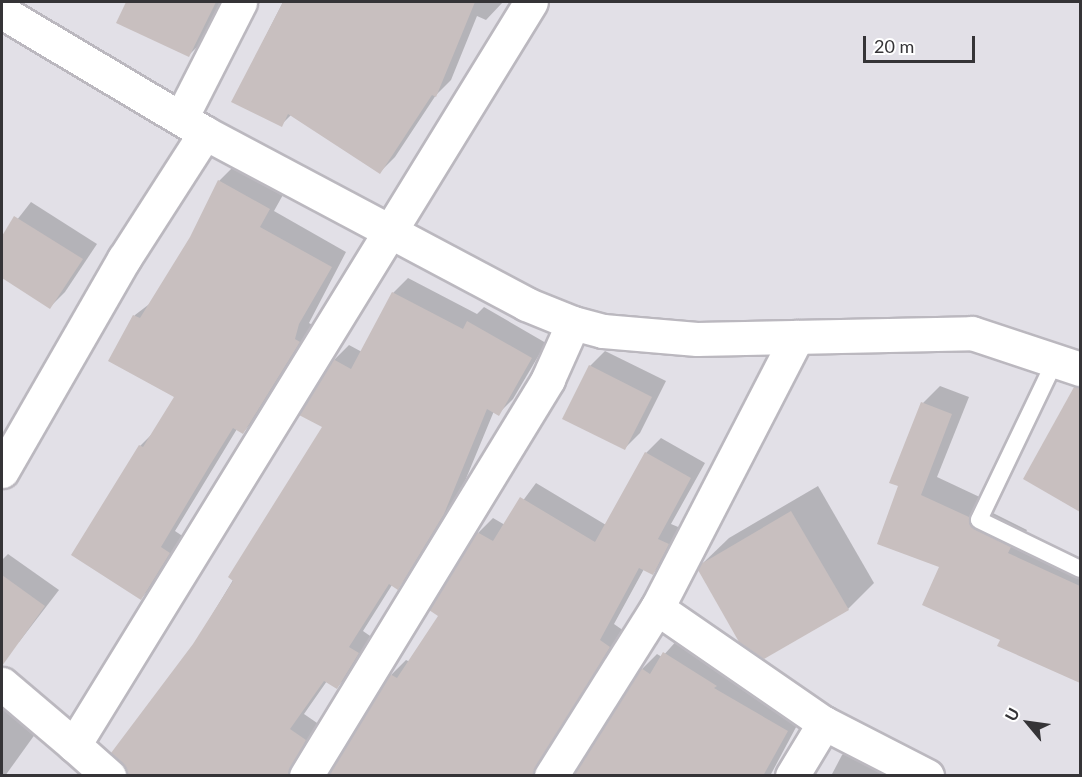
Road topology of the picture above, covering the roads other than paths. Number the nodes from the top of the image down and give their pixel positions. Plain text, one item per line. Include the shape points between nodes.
1 (240, 2) edge
2 (531, 2) edge
3 (2, 12) edge
4 (193, 126) junction
5 (388, 233) junction
6 (573, 323) junction
7 (797, 337) junction
8 (1068, 364) edge
9 (2, 471) edge
10 (1080, 570) edge
11 (657, 608) junction
12 (2, 684) edge
13 (824, 723) junction
14 (74, 744) junction
15 (109, 776) edge
16 (306, 776) edge
17 (551, 776) edge
18 (792, 776) edge
19 (927, 776) edge

1 - 4 street
2 - 5 street
3 - 4 street
4 - 5 street
4 - 9 street via 124,259
5 - 6 street via 526,304
5 - 14 street
6 - 7 street via 603,331 697,339
6 - 16 street via 548,379
7 - 8 street via 972,333
7 - 11 street
8 - 10 lane via 979,520
11 - 13 street
11 - 17 street
12 - 14 street
13 - 18 street
13 - 19 street
14 - 15 street

